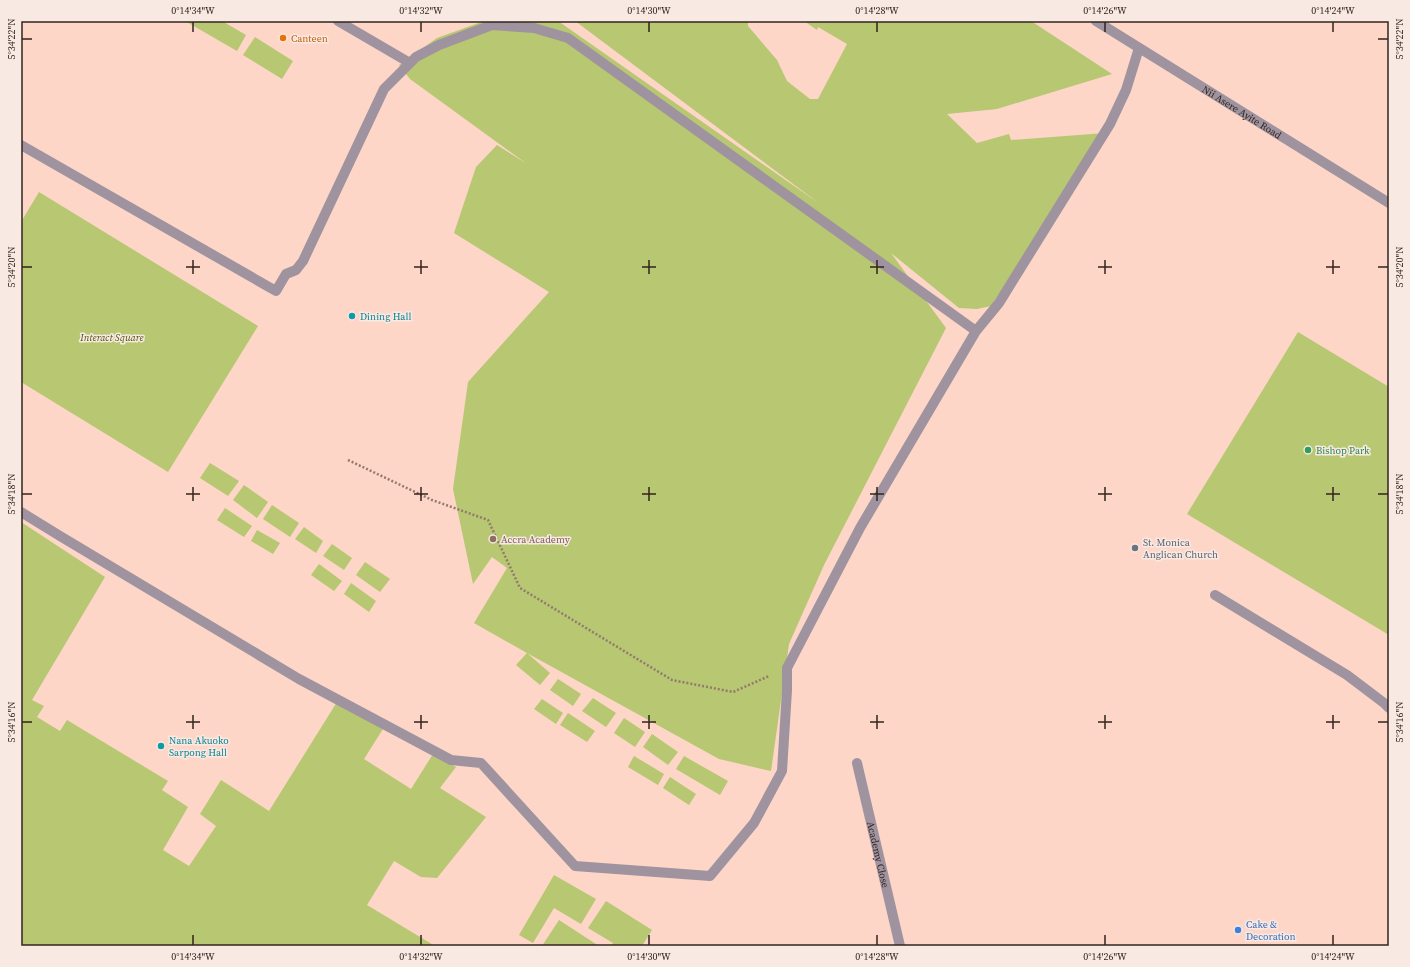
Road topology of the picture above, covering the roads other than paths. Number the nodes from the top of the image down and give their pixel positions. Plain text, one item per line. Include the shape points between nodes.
1 (338, 21) edge
2 (1096, 21) edge
3 (1139, 48) junction
4 (410, 63) junction
5 (21, 144) edge
6 (1389, 203) edge
7 (976, 330) junction
8 (21, 512) edge
9 (1214, 595) dead end
10 (1389, 708) edge
11 (857, 763) dead end
12 (900, 946) edge

1 - 4 street
2 - 3 street, Nii Asere Ayite Road
3 - 6 street, Nii Asere Ayite Road
3 - 7 street via 1126,90 1110,124 999,304
4 - 5 street via 384,89 303,261 296,270 286,274 276,291
4 - 7 street via 439,45 492,25 534,28 568,38
7 - 8 street via 860,528 787,668 788,690 782,771 754,823 710,876 574,866 481,762 452,760 299,679
9 - 10 street via 1347,675
11 - 12 street, Academy Close

